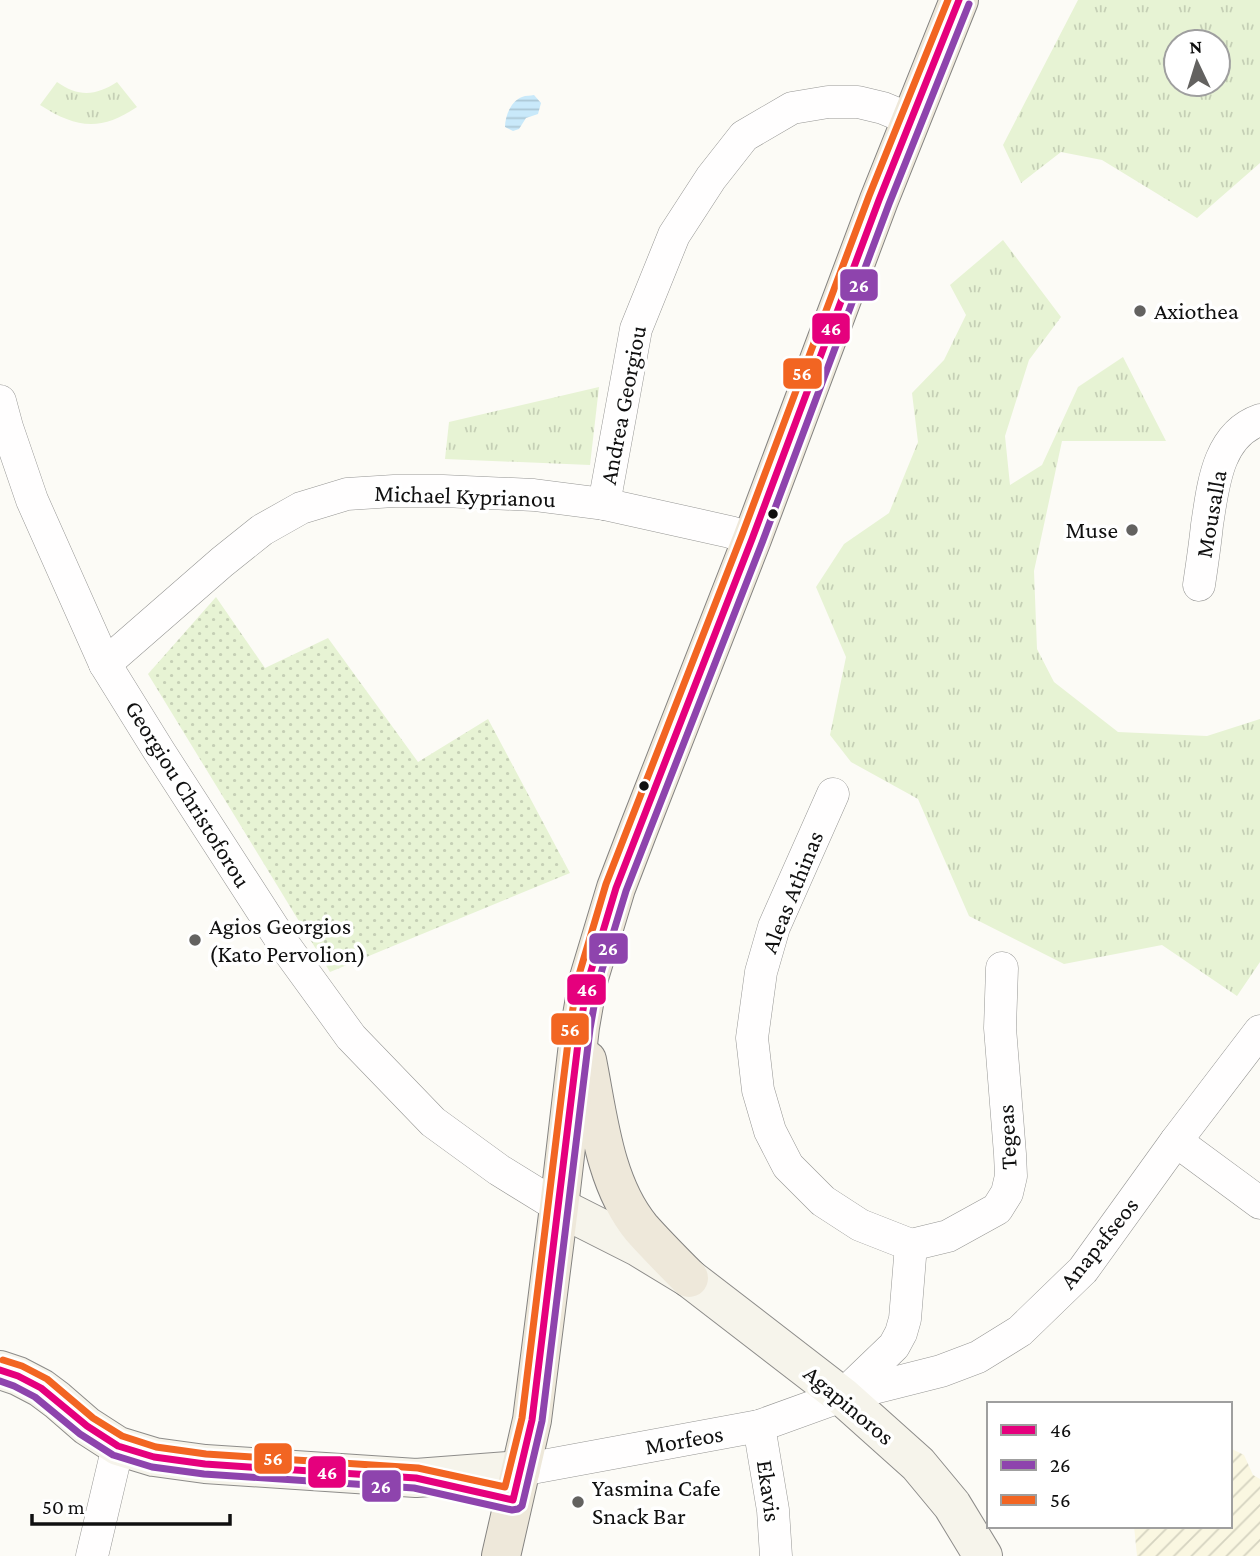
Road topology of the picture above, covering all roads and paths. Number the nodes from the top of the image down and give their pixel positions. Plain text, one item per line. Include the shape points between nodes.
1 (958, 0) edge
2 (912, 120) junction
3 (0, 401) edge
4 (1260, 419) edge
5 (604, 504) junction
6 (752, 539) junction
7 (1199, 585) dead end
8 (106, 664) junction
9 (833, 794) dead end
10 (1002, 968) dead end
11 (580, 1027) junction
12 (1260, 1031) edge
13 (1176, 1141) junction
14 (1260, 1203) edge
15 (559, 1207) junction
16 (911, 1245) junction
17 (689, 1278) junction
18 (0, 1370) edge
19 (842, 1396) junction
20 (759, 1426) junction
21 (118, 1446) junction
22 (517, 1485) junction
23 (92, 1556) edge
24 (501, 1556) edge
25 (776, 1556) edge
26 (983, 1556) edge

1 - 2 main road
2 - 5 street, Andrea Georgiou via 858,102 828,102 792,108 744,136 674,235 636,329
2 - 6 main road
3 - 8 street, Georgiou Christoforou via 32,500
4 - 7 street, Mousalla via 1236,436 1222,456 1213,486
5 - 6 street, Michael Kyprianou
5 - 8 street, Michael Kyprianou via 534,495 394,491 347,494 301,508 262,530
6 - 11 main road via 616,888 588,981
8 - 15 street, Georgiou Christoforou via 285,946 351,1037 433,1122
9 - 16 street, Aleas Athinas via 774,927 761,972 752,1038 758,1090 770,1131 788,1166 823,1201 860,1225
10 - 16 street, Tegeas via 1000,1028 1011,1176 1007,1193 997,1209 948,1236
11 - 15 main road
11 - 17 main road via 610,1169 623,1200 640,1226
12 - 13 street, Anapafseos
13 - 14 street
13 - 19 street, Anapafseos via 1083,1270 1020,1331 978,1357 941,1371
15 - 17 main road, Agapinoros
15 - 22 main road via 531,1420
16 - 19 street via 901,1333 894,1346
17 - 19 main road, Agapinoros
18 - 21 main road via 41,1388
19 - 20 street, Morfeos
19 - 26 main road, Agapinoros via 918,1464 952,1505
20 - 22 street, Morfeos
20 - 25 street, Ekavis
21 - 22 main road via 205,1464
21 - 23 street
22 - 24 main road

